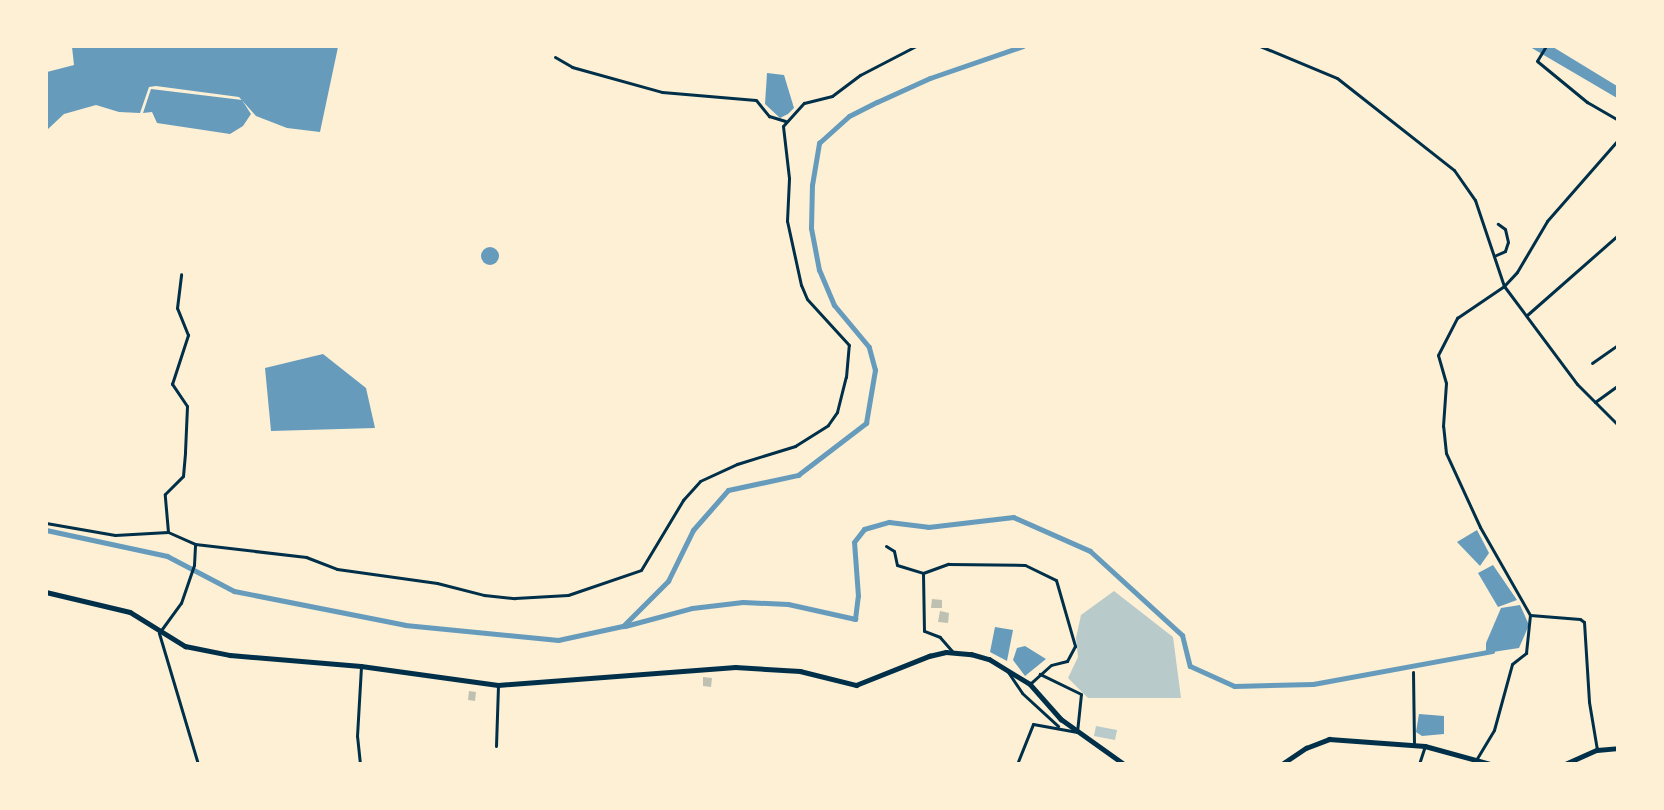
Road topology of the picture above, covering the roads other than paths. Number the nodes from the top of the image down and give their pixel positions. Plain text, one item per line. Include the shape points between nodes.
1 (915, 46) edge
2 (1260, 46) edge
3 (1546, 46) edge
4 (555, 57) dead end
5 (1617, 120) edge
6 (785, 121) junction
7 (1617, 141) edge
8 (1498, 224) dead end
9 (1617, 235) edge
10 (1494, 256) junction
11 (180, 274) dead end
12 (1504, 286) junction
13 (1527, 315) junction
14 (1617, 345) edge
15 (1592, 363) dead end
16 (1617, 385) edge
17 (1595, 402) junction
18 (1617, 425) edge
19 (46, 523) edge
20 (168, 532) junction
21 (195, 544) junction
22 (886, 546) dead end
23 (923, 573) junction
24 (46, 591) edge
25 (1530, 615) junction
26 (159, 633) junction
27 (953, 652) junction
28 (361, 666) junction
29 (1005, 668) junction
30 (1413, 672) dead end
31 (1040, 673) junction
32 (1030, 684) junction
33 (498, 685) junction
34 (1059, 727) junction
35 (1077, 732) junction
36 (496, 746) dead end
37 (1414, 746) junction
38 (1425, 746) junction
39 (1617, 748) edge
40 (1598, 750) junction
41 (1478, 762) edge
42 (198, 764) edge
43 (360, 764) edge
44 (1017, 764) edge
45 (1124, 764) edge
46 (1282, 764) edge
47 (1419, 764) edge
48 (1491, 764) edge
49 (1565, 764) edge

1 - 6 street via 860,75 832,96 804,103
2 - 10 street via 1337,78 1362,95 1399,130 1443,160 1475,200
3 - 5 street via 1537,61 1587,102
4 - 6 street via 572,67 662,92 756,100 769,116
6 - 21 street via 787,221 801,285 807,299 849,345 848,369 837,412 828,425 795,446 737,464 700,481 683,500 641,570 568,595 515,598 337,569 306,557
7 - 12 street via 1547,221 1517,272
8 - 10 street via 1505,229 1508,242 1505,251
9 - 13 street
10 - 12 street
11 - 20 street via 177,308 188,335 172,384 187,406 185,452 183,476 165,494
12 - 13 street
12 - 25 street via 1464,310 1440,349 1439,365 1446,389 1444,446 1480,527
13 - 17 street
14 - 15 street
16 - 17 street
17 - 18 street
19 - 20 street via 115,536
20 - 21 street
21 - 26 street via 194,565 181,603
22 - 23 street via 894,551 897,565
23 - 27 street via 924,631 944,640
23 - 31 street via 948,564 980,562 1025,565 1056,580 1075,646 1067,661
24 - 26 main road via 130,612
25 - 40 street via 1584,622 1589,702
25 - 41 street via 1526,653 1512,664 1494,730
26 - 28 main road via 185,646 230,655
26 - 42 street
27 - 29 main road via 989,659
27 - 33 main road via 929,656 856,685 800,670 735,667
28 - 33 main road
28 - 43 street via 357,736
29 - 32 main road
29 - 34 street via 1022,693
30 - 37 street
31 - 32 street
31 - 35 street via 1081,694
32 - 35 main road
33 - 36 street
34 - 35 street
34 - 44 street via 1034,724
35 - 45 main road
37 - 38 main road
37 - 46 main road via 1329,739
38 - 41 main road
38 - 47 street
39 - 40 main road
40 - 49 main road
41 - 48 main road

